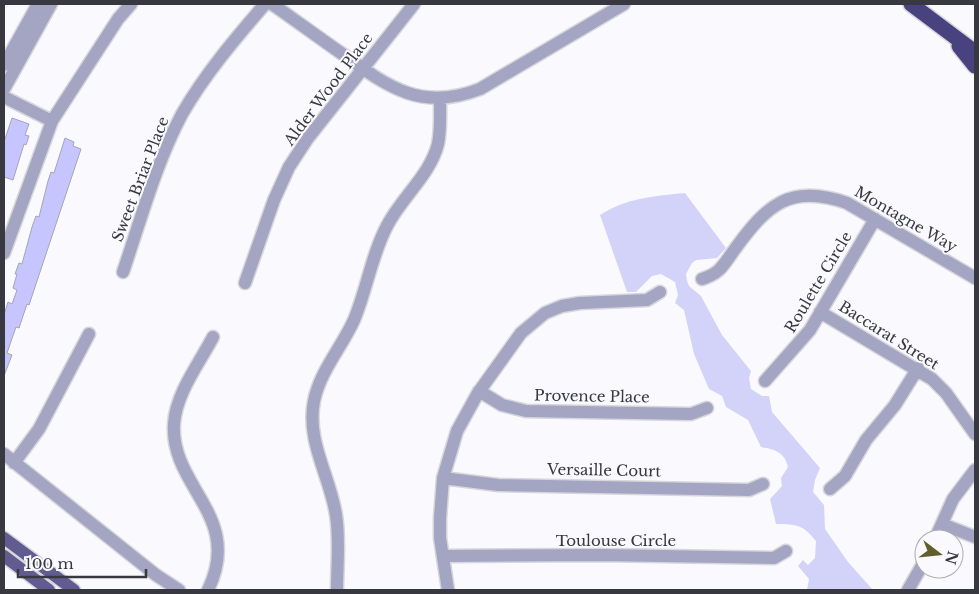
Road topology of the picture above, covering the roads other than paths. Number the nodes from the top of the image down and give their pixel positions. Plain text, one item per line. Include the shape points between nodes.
1 (38, 4) edge
2 (51, 4) edge
3 (131, 4) edge
4 (265, 4) edge
5 (272, 4) edge
6 (414, 4) edge
7 (624, 4) edge
8 (911, 4) edge
9 (948, 31) junction
10 (975, 52) edge
11 (4, 65) edge
12 (975, 66) edge
13 (363, 69) junction
14 (4, 89) edge
15 (4, 98) edge
16 (440, 99) junction
17 (52, 121) junction
18 (875, 219) junction
19 (4, 252) edge
20 (123, 272) dead end
21 (975, 278) edge
22 (702, 279) dead end
23 (245, 283) dead end
24 (660, 292) dead end
25 (820, 312) junction
26 (88, 334) dead end
27 (213, 337) dead end
28 (918, 368) junction
29 (765, 381) dead end
30 (479, 391) junction
31 (707, 408) dead end
32 (975, 434) edge
33 (4, 454) edge
34 (14, 463) junction
35 (975, 470) edge
36 (444, 478) junction
37 (763, 484) dead end
38 (830, 490) dead end
39 (942, 524) junction
40 (939, 529) edge
41 (975, 537) edge
42 (4, 538) edge
43 (786, 551) dead end
44 (4, 556) edge
45 (443, 556) junction
46 (914, 579) edge
47 (49, 590) edge
48 (74, 590) edge
49 (179, 590) edge
50 (208, 590) edge
51 (337, 590) edge
52 (448, 590) edge
53 (908, 590) edge

1 - 11 street
2 - 14 street
3 - 17 street
4 - 20 street, Sweet Briar Place via 211,69 181,116 163,157
5 - 13 street
6 - 13 street, Alder Wood Place
7 - 16 street via 480,89
8 - 9 highway
9 - 10 highway
9 - 12 highway
13 - 16 street via 401,92
13 - 23 street, Alder Wood Place via 289,167
15 - 17 street
16 - 51 street via 440,132 433,157 387,225 354,320 322,379 314,402 314,440 337,517
17 - 19 street
18 - 21 street, Montagne Way
18 - 22 street, Montagne Way via 829,197 808,195 786,200 756,220 716,274
18 - 25 street, Roulette Circle
24 - 30 street via 647,300 580,303 545,313 521,333
25 - 28 street, Baccarat Street
25 - 29 street, Roulette Circle via 800,344
26 - 34 street via 39,429
27 - 50 street via 181,397 174,425 179,457 210,514 217,538 216,570
28 - 32 street, Baccarat Street via 946,393
28 - 38 street via 895,405 866,440 845,476
30 - 31 street, Provence Place via 502,405 526,411 691,414
30 - 36 street via 457,432
33 - 34 street
34 - 49 street
35 - 39 street via 962,484
36 - 37 street, Versaille Court via 498,485 749,490
36 - 45 street via 440,518
39 - 40 street
39 - 41 street
42 - 48 main road
43 - 45 street, Toulouse Circle via 774,558
44 - 47 main road
45 - 52 street
46 - 53 street

